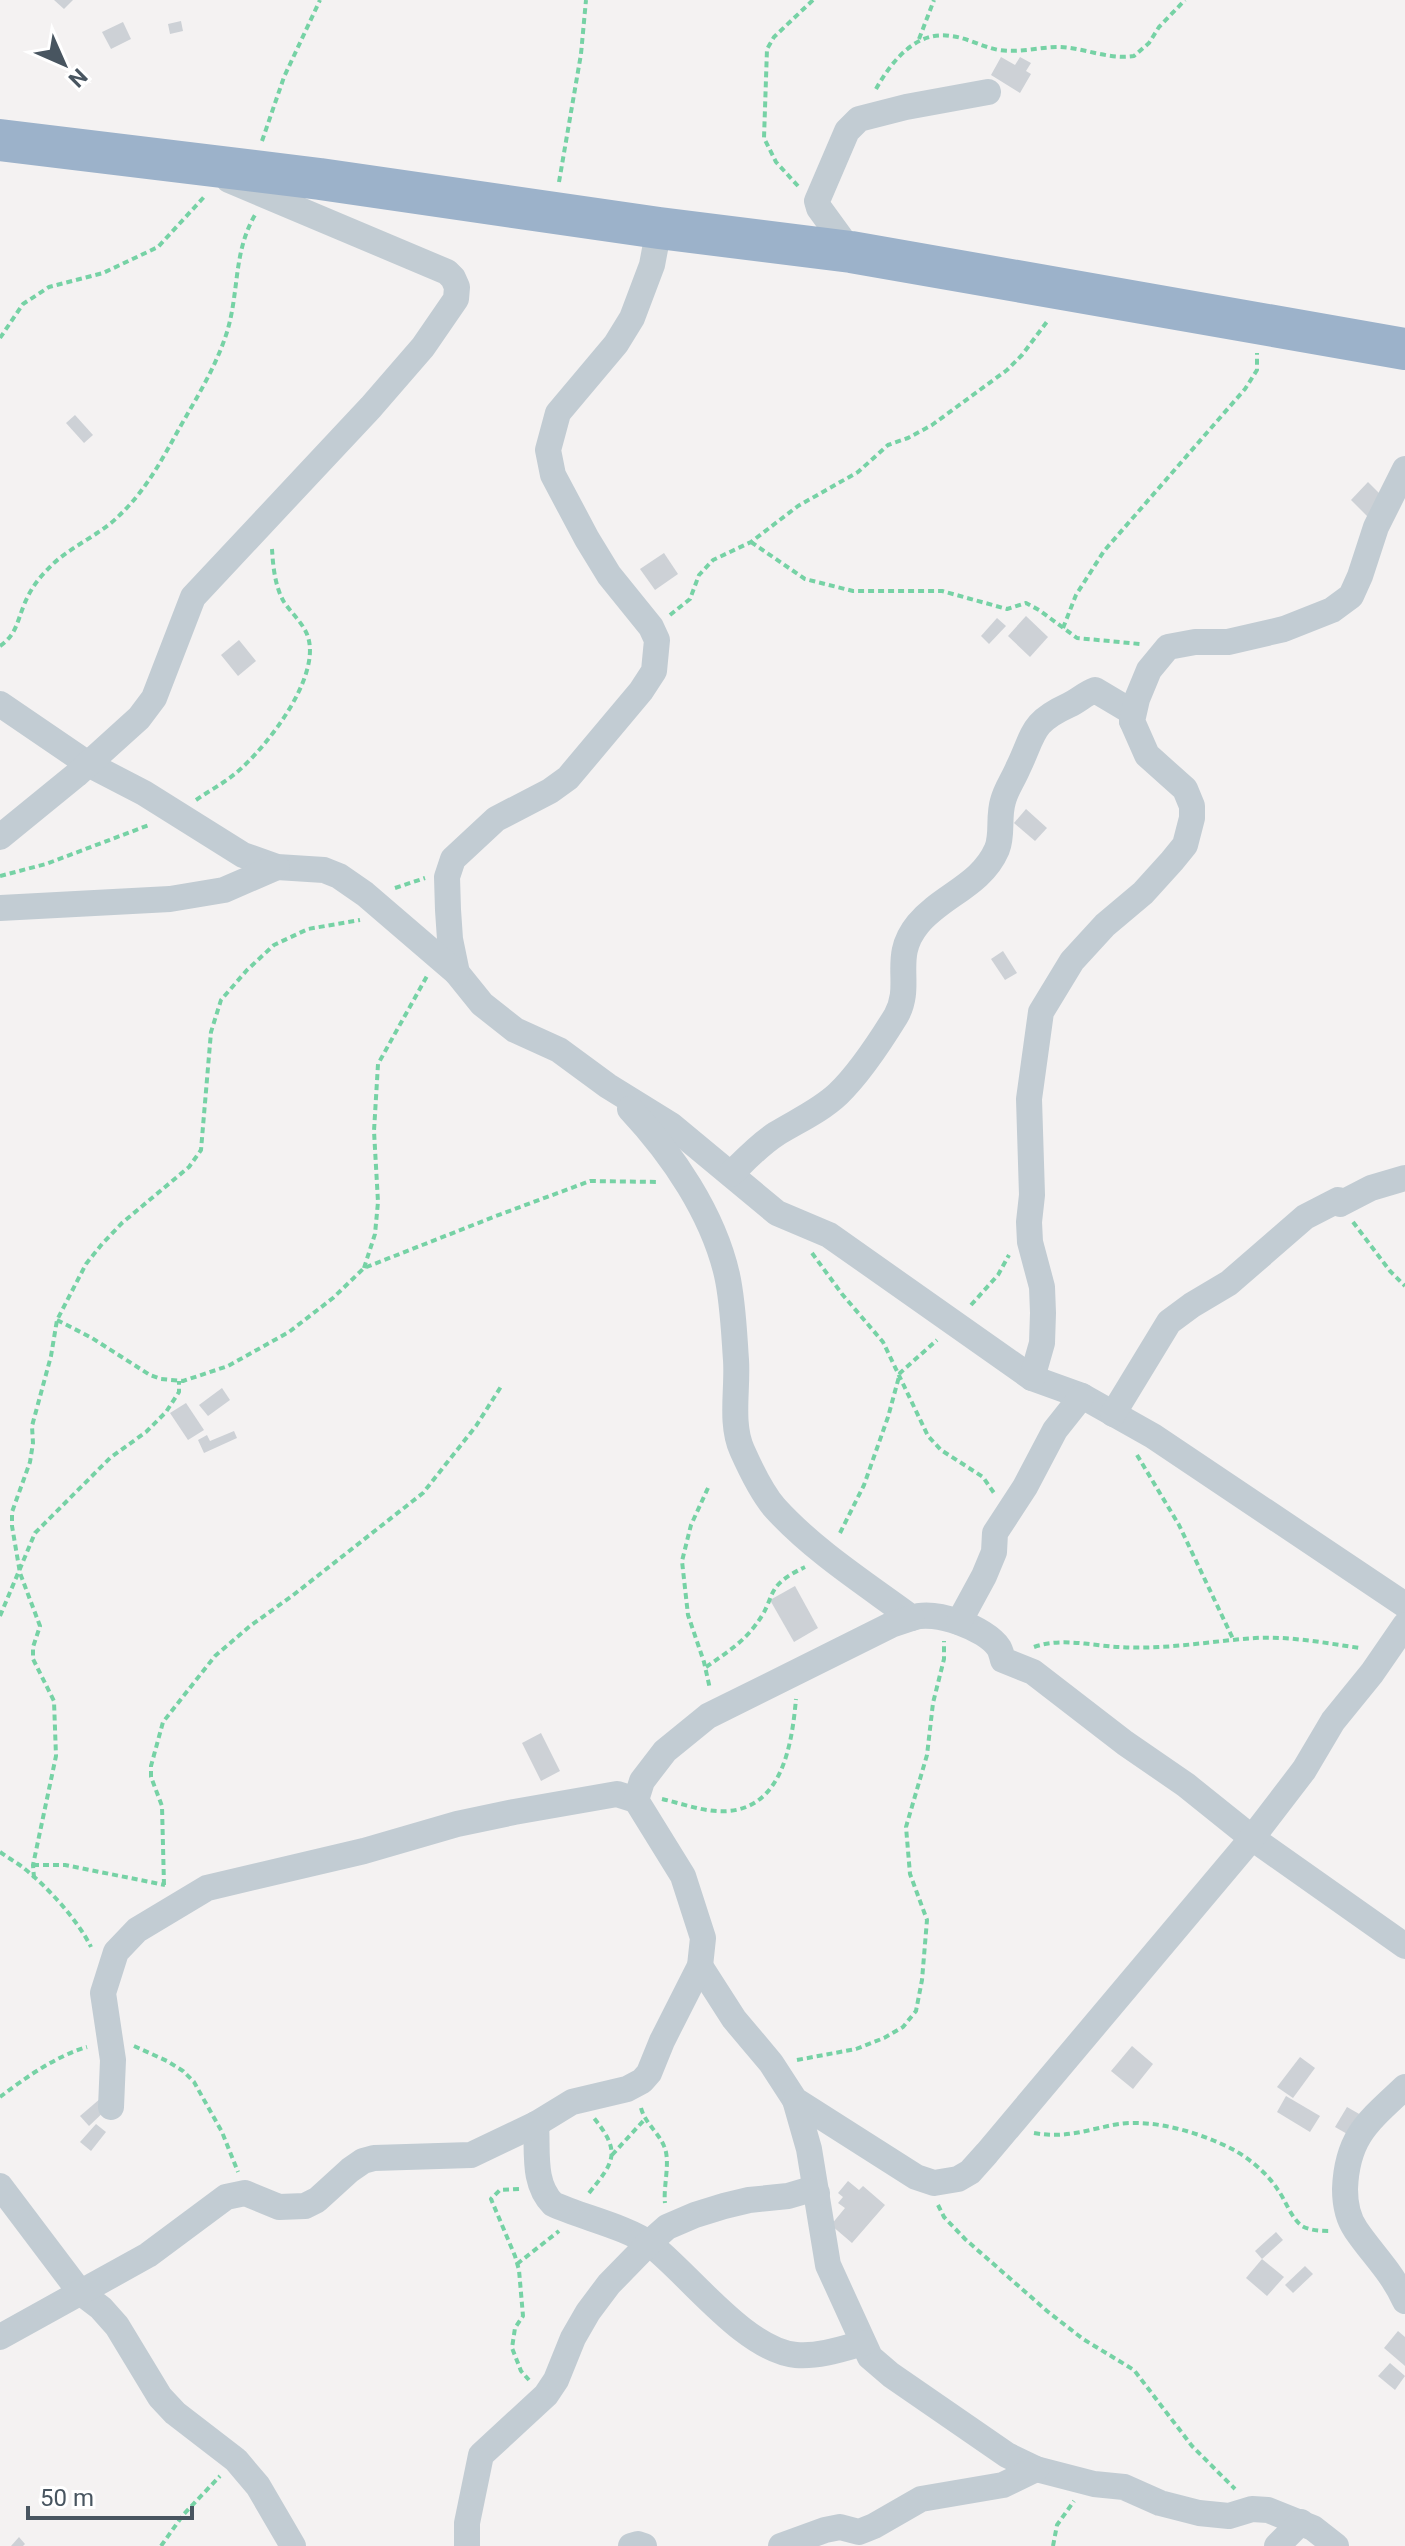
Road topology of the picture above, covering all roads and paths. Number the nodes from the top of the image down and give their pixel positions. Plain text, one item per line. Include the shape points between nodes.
1 (320, 0) edge
2 (586, 0) edge
3 (813, 0) edge
4 (934, 0) edge
5 (1185, 0) edge
6 (918, 41) junction
7 (988, 92) dead end
8 (859, 119) junction
9 (0, 140) edge
10 (233, 177) junction
11 (819, 208) junction
12 (554, 211) junction
13 (659, 228) junction
14 (851, 252) junction
15 (1072, 288) junction
16 (1234, 318) junction
17 (0, 338) edge
18 (1405, 349) edge
19 (1405, 469) edge
20 (1395, 517) edge
21 (266, 519) junction
22 (751, 542) junction
23 (651, 627) junction
24 (1063, 628) junction
25 (0, 646) edge
26 (1168, 647) junction
27 (0, 704) edge
28 (1132, 721) junction
29 (88, 764) junction
30 (176, 812) junction
31 (0, 837) edge
32 (277, 867) junction
33 (0, 876) edge
34 (447, 877) junction
35 (365, 894) junction
36 (0, 908) edge
37 (389, 915) junction
38 (433, 955) junction
39 (457, 973) junction
40 (608, 1086) junction
41 (731, 1174) junction
42 (1405, 1178) edge
43 (685, 1182) junction
44 (1340, 1204) junction
45 (1029, 1222) junction
46 (807, 1245) dead end
47 (364, 1268) junction
48 (1405, 1286) edge
49 (57, 1320) junction
50 (956, 1323) junction
51 (900, 1373) junction
52 (1032, 1378) junction
53 (179, 1381) junction
54 (502, 1385) dead end
55 (1082, 1396) junction
56 (1118, 1417) junction
57 (708, 1488) dead end
58 (840, 1533) dead end
59 (995, 1533) junction
60 (813, 1562) dead end
61 (20, 1569) junction
62 (1405, 1605) edge
63 (0, 1616) edge
64 (917, 1616) junction
65 (959, 1622) junction
66 (1405, 1625) edge
67 (1234, 1641) junction
68 (1387, 1654) junction
69 (1003, 1660) junction
70 (706, 1667) junction
71 (794, 1675) junction
72 (708, 1716) junction
73 (636, 1797) junction
74 (1252, 1838) junction
75 (0, 1852) edge
76 (6, 1856) junction
77 (0, 1862) edge
78 (33, 1865) junction
79 (34, 1878) junction
80 (164, 1885) junction
81 (207, 1888) junction
82 (1405, 1946) edge
83 (700, 1966) junction
84 (106, 1978) junction
85 (112, 2048) junction
86 (771, 2063) junction
87 (642, 2081) junction
88 (1405, 2087) edge
89 (0, 2097) edge
90 (584, 2099) junction
91 (795, 2100) junction
92 (111, 2107) dead end
93 (645, 2119) junction
94 (536, 2124) junction
95 (1010, 2127) junction
96 (612, 2155) junction
97 (926, 2182) junction
98 (0, 2186) edge
99 (245, 2193) junction
100 (817, 2193) junction
101 (546, 2197) junction
102 (572, 2213) junction
103 (1358, 2233) junction
104 (658, 2235) junction
105 (517, 2264) junction
106 (80, 2292) junction
107 (1405, 2301) edge
108 (0, 2337) edge
109 (863, 2343) junction
110 (543, 2397) junction
111 (236, 2460) junction
112 (1036, 2469) junction
113 (1094, 2484) junction
114 (1259, 2508) junction
115 (1301, 2522) junction
116 (161, 2546) edge
117 (293, 2546) edge
118 (467, 2546) edge
119 (631, 2546) edge
120 (644, 2546) edge
121 (781, 2546) edge
122 (1053, 2546) edge
123 (1277, 2546) edge
124 (1336, 2546) edge

1 - 10 path
2 - 12 path
3 - 11 path via 767,49 764,138 776,162
4 - 6 path
5 - 6 path via 1134,56 1059,47 1012,52 939,34
6 - 8 path via 881,79
7 - 8 street
8 - 11 street via 847,131 817,201
9 - 10 highway
10 - 12 highway
10 - 17 path via 158,247 103,273 49,287 23,304
10 - 21 street via 447,272 457,287 456,299 423,347
10 - 25 path via 240,248 226,337 145,489 47,570 33,587 12,636
11 - 14 street
12 - 13 highway
13 - 14 highway
13 - 23 street via 632,318 558,413 548,450 553,475 587,539
14 - 15 highway
15 - 16 highway
15 - 22 path via 1007,370 932,425 888,445 858,472 798,506
16 - 18 highway
16 - 24 path via 1254,338 1257,370 1104,551 1076,595
19 - 20 street
20 - 26 street via 1367,549 1351,596 1332,610 1284,629
21 - 29 street via 193,597 154,698
21 - 30 path via 282,600 308,633 308,667 293,702 258,753
22 - 23 path via 706,566 690,599
22 - 24 path via 805,579 865,593 942,591 1007,609 1026,603
23 - 34 street via 657,654 641,691 568,778 496,819 453,859
24 - 26 path via 1085,640
26 - 28 street via 1149,670
27 - 29 street
28 - 41 street via 1132,712 1095,690 1039,723 1003,801 997,848 989,863 918,924 905,946 903,998 886,1032 839,1093 760,1145
28 - 45 street via 1147,755 1185,789 1192,806 1190,833 1161,875 1072,961 1041,1012 1029,1099
29 - 30 street
29 - 31 street
30 - 32 street via 243,855
30 - 33 path via 127,835
32 - 35 street via 324,870
32 - 36 street via 224,890 170,899
34 - 35 path via 432,875
34 - 39 street
35 - 37 street
37 - 38 street
37 - 49 path via 308,929 274,945 221,1000 211,1032 201,1150 189,1167 102,1244
38 - 39 street
38 - 47 path via 433,966 378,1064 378,1202
39 - 40 street via 482,1004 515,1030 559,1050
40 - 41 street via 671,1125
40 - 43 street via 648,1128
41 - 50 street via 777,1213 829,1235
42 - 44 street
43 - 47 path via 590,1181
43 - 64 street via 713,1231 727,1276 741,1448 773,1506 815,1545
44 - 48 path
44 - 56 street via 1338,1200 1305,1217 1229,1283 1169,1322
45 - 50 path via 998,1275
45 - 52 street via 1042,1300 1042,1343
46 - 51 path via 883,1342
47 - 53 path via 271,1344 228,1366
49 - 53 path via 150,1375
49 - 61 path via 32,1426 30,1462 12,1512
50 - 51 path
50 - 52 street
51 - 58 path via 864,1485
51 - 59 path via 928,1436 990,1486 998,1508
52 - 55 street
53 - 61 path via 179,1392 166,1412 41,1526
54 - 80 path via 423,1493 250,1626 215,1656 177,1701 163,1722 151,1766 162,1806
55 - 56 street
55 - 59 street via 1055,1430
56 - 62 street
56 - 67 path via 1179,1525
57 - 70 path via 684,1543 682,1561 688,1615
59 - 65 street via 994,1552
60 - 70 path via 779,1581 756,1626
61 - 63 path
61 - 78 path via 40,1626 33,1659 54,1701 56,1756
64 - 65 street
64 - 71 street
64 - 86 path via 935,1621 942,1633 944,1659 927,1755 906,1827 910,1874 927,1920 916,2011 903,2027 856,2049
65 - 69 street via 999,1648
66 - 68 street
67 - 68 path via 1297,1639
67 - 69 path via 1121,1648 1039,1645
68 - 74 street
69 - 74 street via 1033,1672
70 - 72 path
71 - 72 street
71 - 73 path via 797,1688 788,1750 772,1790 762,1799 730,1811
72 - 73 street via 665,1751 647,1772
73 - 81 street via 617,1794 486,1818
73 - 83 street via 683,1876 694,1905 703,1938
74 - 82 street
74 - 95 street
75 - 76 path
76 - 77 path
76 - 79 path
78 - 79 path
78 - 80 path via 65,1865
79 - 84 path via 86,1937
80 - 81 path
81 - 84 street via 137,1930 116,1952
83 - 86 street
83 - 87 street
84 - 85 street via 103,1993
85 - 89 path via 86,2047 70,2053
85 - 92 street
85 - 99 path via 167,2061 194,2082 222,2132
86 - 91 street
87 - 90 street
87 - 93 path
88 - 103 street via 1363,2130 1347,2160 1347,2213
90 - 94 street
90 - 96 path via 610,2136
91 - 97 street
91 - 100 street
93 - 96 path
93 - 104 path via 666,2152
94 - 99 street via 471,2155 363,2161 317,2200 294,2209
94 - 101 street via 538,2178
95 - 97 street via 970,2172 946,2182
95 - 103 path via 1049,2136 1127,2123 1169,2127 1233,2150 1250,2162 1310,2230
96 - 102 path
97 - 114 path via 944,2217 965,2239 1083,2339 1134,2370 1192,2446
98 - 106 street
99 - 106 street via 226,2197 148,2255
100 - 104 street via 736,2202 695,2215
100 - 109 street via 828,2265
101 - 102 street
101 - 105 path via 536,2189 508,2188 491,2197
102 - 104 street
102 - 105 path via 558,2232
103 - 107 street via 1394,2278
104 - 109 street via 748,2334 775,2349 796,2355
104 - 110 street via 588,2312
105 - 110 path via 523,2316 512,2348 521,2371
106 - 108 street
106 - 111 street via 117,2326 160,2397
109 - 112 street via 891,2375 1007,2455
110 - 118 street via 481,2455
111 - 116 path
111 - 117 street
112 - 113 street
112 - 121 street via 1003,2485 921,2499 859,2532 840,2527
113 - 114 street via 1124,2487 1199,2513 1229,2516
113 - 122 path via 1081,2491 1061,2518
114 - 115 street
115 - 123 street
115 - 124 street
119 - 120 street

